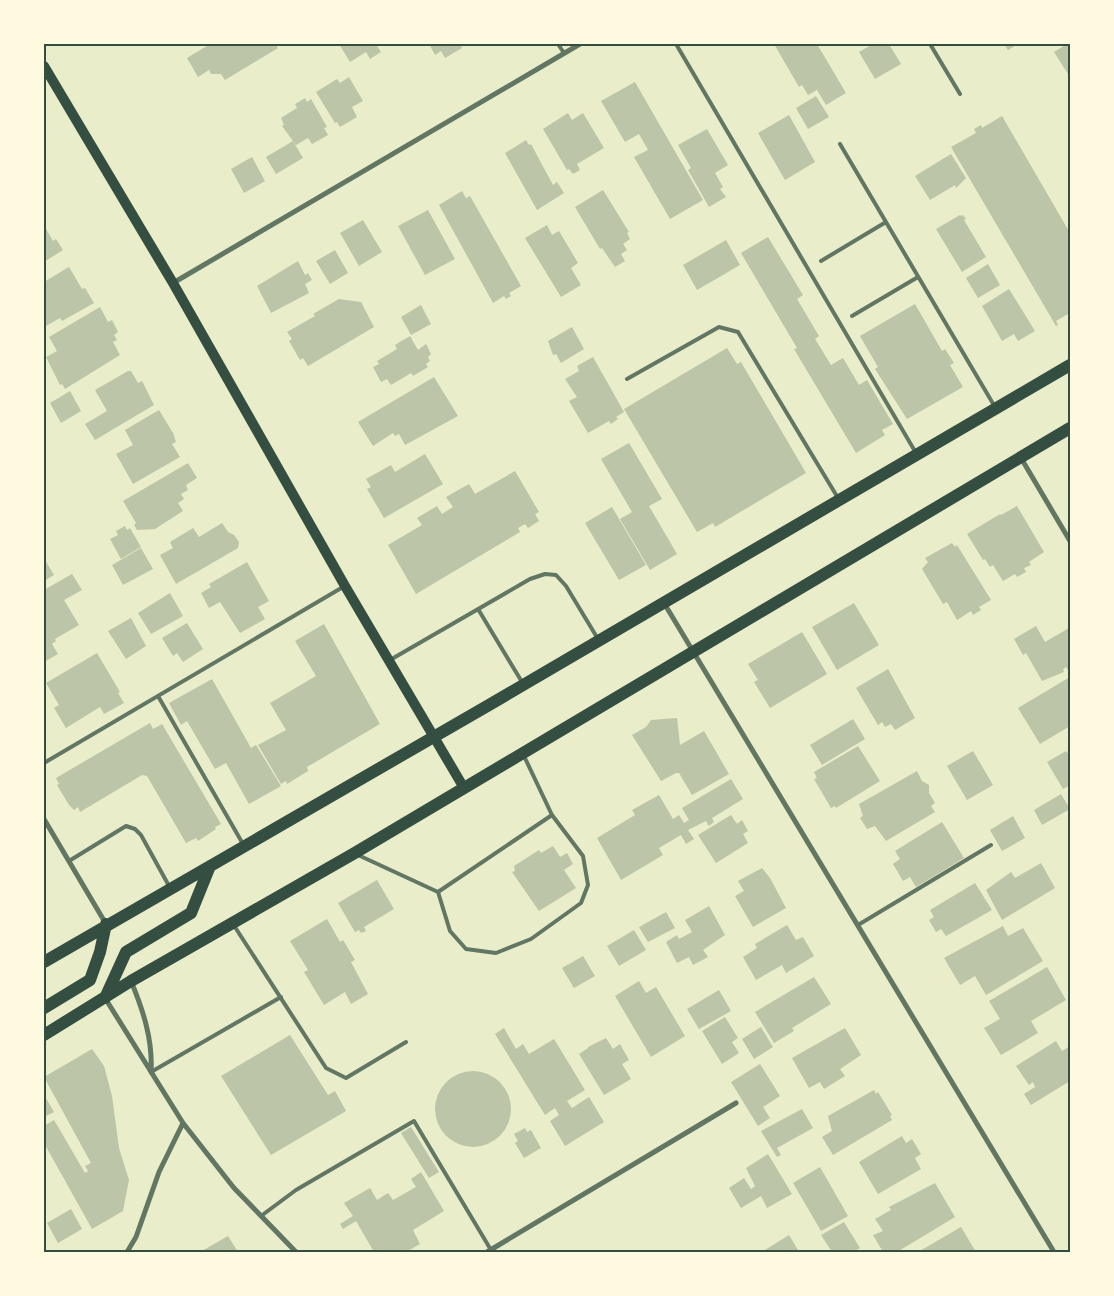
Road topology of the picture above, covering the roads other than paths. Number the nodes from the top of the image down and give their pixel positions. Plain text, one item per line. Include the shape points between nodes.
1 (558, 44) edge
2 (580, 44) edge
3 (676, 44) edge
4 (930, 44) edge
5 (564, 53) junction
6 (44, 66) edge
7 (960, 94) dead end
8 (840, 144) dead end
9 (886, 222) junction
10 (820, 261) dead end
11 (918, 277) junction
12 (173, 282) junction
13 (852, 316) dead end
14 (1070, 365) edge
15 (627, 379) dead end
16 (996, 408) junction
17 (1070, 428) edge
18 (917, 455) junction
19 (1021, 458) junction
20 (839, 500) junction
21 (1070, 541) edge
22 (345, 586) junction
23 (663, 602) junction
24 (478, 610) junction
25 (600, 640) junction
26 (694, 652) junction
27 (390, 660) junction
28 (523, 684) junction
29 (158, 696) junction
30 (434, 736) junction
31 (523, 754) junction
32 (44, 763) edge
33 (464, 788) junction
34 (552, 815) junction
35 (44, 818) edge
36 (991, 845) dead end
37 (244, 846) junction
38 (353, 854) junction
39 (68, 861) junction
40 (210, 866) junction
41 (170, 888) junction
42 (438, 892) junction
43 (106, 924) junction
44 (233, 924) junction
45 (858, 925) junction
46 (45, 959) edge
47 (130, 981) junction
48 (281, 997) junction
49 (105, 998) junction
50 (44, 1008) edge
51 (44, 1035) edge
52 (406, 1042) dead end
53 (151, 1072) junction
54 (736, 1103) dead end
55 (183, 1123) junction
56 (261, 1216) junction
57 (489, 1251) edge
58 (127, 1252) edge
59 (296, 1252) edge
60 (1054, 1252) edge

1 - 5 lane
2 - 5 street
3 - 18 lane
4 - 7 lane
5 - 12 street
6 - 12 main road
8 - 9 lane
9 - 10 lane
9 - 11 lane
11 - 13 lane
11 - 16 lane
12 - 22 main road
14 - 16 main road
15 - 20 lane via 719,327 738,332
16 - 18 main road
17 - 19 main road
18 - 20 main road
19 - 21 street
19 - 26 main road
20 - 23 main road
22 - 27 main road
22 - 29 lane
23 - 25 main road
23 - 26 street
24 - 25 lane via 530,580 545,574 556,575
24 - 27 lane
24 - 28 lane
25 - 28 main road
26 - 31 main road
26 - 45 street
27 - 30 main road
28 - 30 main road
29 - 32 lane
29 - 37 lane
30 - 33 main road
30 - 37 main road
31 - 33 main road
31 - 34 lane
33 - 38 main road
34 - 42 lane
34 - 42 lane via 583,856 588,885 580,903 531,939 496,953 466,949 450,931
35 - 39 street
36 - 45 lane
37 - 40 main road
38 - 42 lane
38 - 44 main road
39 - 41 lane via 126,826 140,835
39 - 43 street
40 - 41 main road
40 - 49 main road via 190,913 126,952
41 - 43 main road
43 - 46 main road
43 - 50 main road via 90,980
44 - 47 main road
44 - 48 lane
45 - 60 street
47 - 49 main road
47 - 53 street via 143,1010 152,1053
48 - 52 lane via 326,1068 346,1078
48 - 53 lane
49 - 51 main road
49 - 53 street
53 - 55 street
54 - 57 street
55 - 56 street via 234,1188
55 - 58 street via 159,1172 136,1237
56 - 57 lane via 296,1190 414,1121
56 - 59 street

